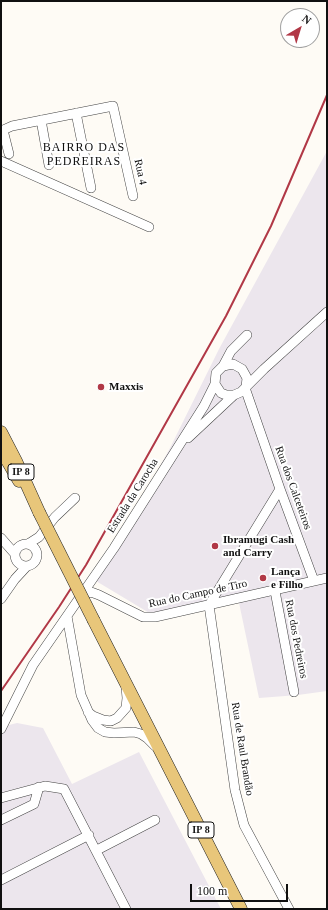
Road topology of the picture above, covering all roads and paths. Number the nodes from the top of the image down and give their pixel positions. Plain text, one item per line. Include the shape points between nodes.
1 (76, 113) junction
2 (41, 120) junction
3 (2, 131) edge
4 (9, 154) dead end
5 (1, 161) edge
6 (50, 165) dead end
7 (91, 188) dead end
8 (133, 196) dead end
9 (149, 227) dead end
10 (327, 312) edge
11 (247, 334) dead end
12 (239, 343) junction
13 (223, 366) junction
14 (240, 367) junction
15 (264, 369) junction
16 (215, 384) junction
17 (245, 387) junction
18 (232, 395) junction
19 (250, 403) junction
20 (204, 406) junction
21 (212, 416) junction
22 (1, 432) edge
23 (178, 448) junction
24 (1, 450) edge
25 (280, 489) junction
26 (75, 498) dead end
27 (39, 512) junction
28 (2, 539) edge
29 (24, 554) junction
30 (327, 578) edge
31 (314, 582) junction
32 (275, 591) junction
33 (80, 598) junction
34 (1, 599) edge
35 (209, 605) junction
36 (67, 616) junction
37 (126, 683) junction
38 (294, 692) dead end
39 (88, 712) junction
40 (1, 729) edge
41 (160, 751) junction
42 (39, 788) junction
43 (2, 796) edge
44 (1, 820) edge
45 (156, 820) dead end
46 (89, 835) junction
47 (97, 850) junction
48 (1, 880) edge
49 (126, 909) edge
50 (241, 909) edge
51 (289, 909) edge

1 - 2 street
1 - 7 street
1 - 8 street, Rua 4 via 114,106
2 - 3 street via 12,126
2 - 6 street
3 - 4 street
5 - 9 street
10 - 15 street
11 - 12 street
12 - 13 street
12 - 14 street via 236,354
13 - 14 street via 228,364
13 - 16 street via 216,374
14 - 15 street
14 - 17 street via 247,378
15 - 17 street
16 - 18 street via 221,392
16 - 20 street, Estrada da Carocha
17 - 18 street
17 - 19 street, Rua dos Calceteiros
18 - 19 street
18 - 20 street via 214,399
18 - 21 street
19 - 25 street, Rua dos Calceteiros
20 - 21 street
20 - 23 street, Estrada da Carocha
21 - 23 street
22 - 27 main road, IP 8
23 - 33 street, Estrada da Carocha
24 - 27 main road, IP 8
25 - 31 street, Rua dos Calceteiros
25 - 35 street
26 - 29 street
27 - 37 main road, IP 8, bridge
28 - 29 street
29 - 34 street via 15,579
30 - 31 street, Rua do Campo de Tiro
31 - 32 street, Rua do Campo de Tiro
32 - 35 street, Rua do Campo de Tiro
32 - 38 street, Rua dos Pedreiros
33 - 35 street, Rua do Campo de Tiro via 91,592 149,618
33 - 36 street, Estrada da Carocha
35 - 51 street, Rua de Raul Brandão via 234,790 244,825
36 - 39 street via 81,695
36 - 40 street, Estrada da Carocha via 33,665
37 - 39 street via 126,708 117,718 111,721 103,720
37 - 41 main road, IP 8
39 - 41 street via 98,728 105,732 141,734
41 - 50 main road, IP 8
42 - 43 street
42 - 44 street via 34,804
42 - 46 street via 45,786 64,789
45 - 47 street
46 - 47 street
46 - 48 street
47 - 49 street

